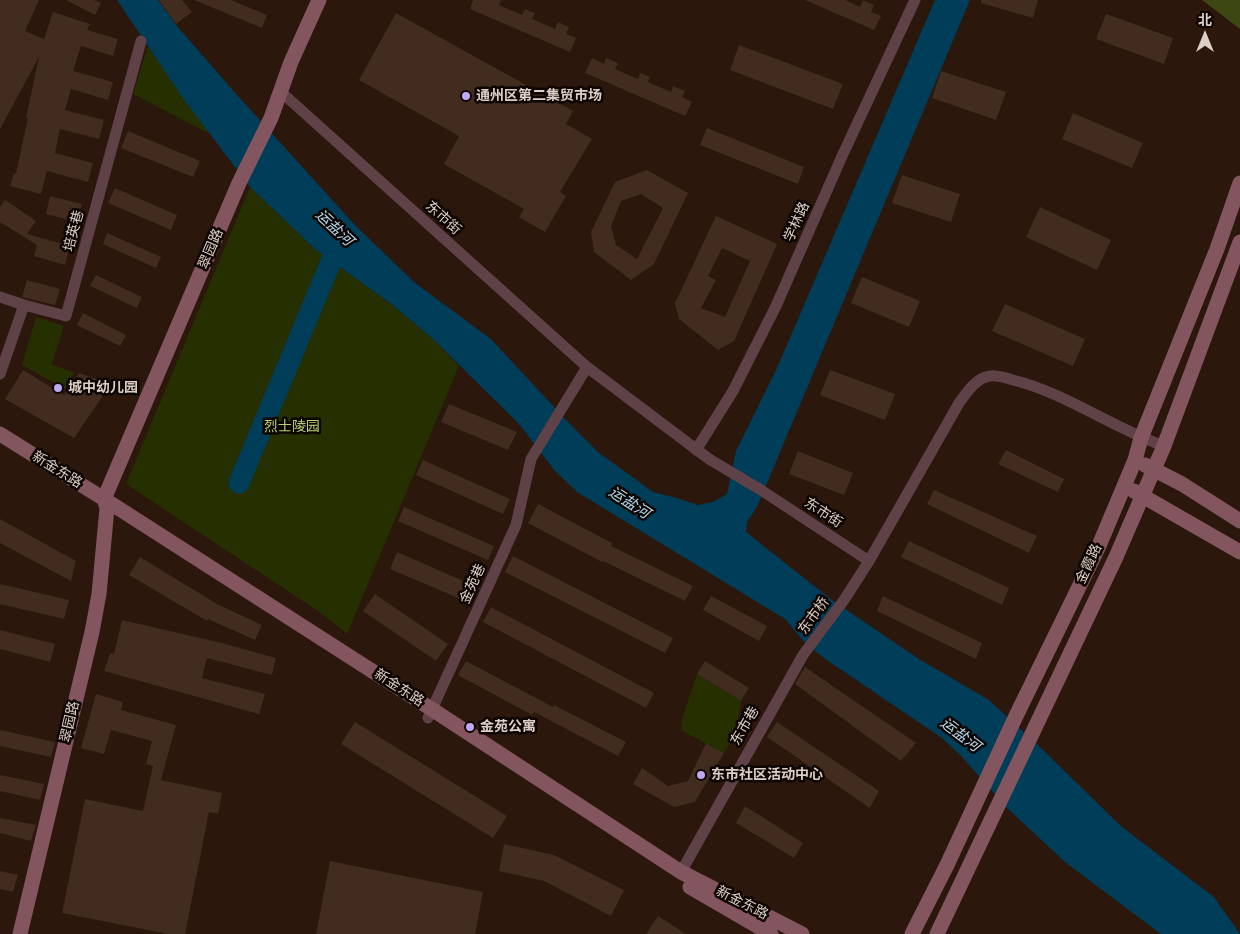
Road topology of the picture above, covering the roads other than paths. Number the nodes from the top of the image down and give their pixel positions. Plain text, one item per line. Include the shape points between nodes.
1 (319, 0) edge
2 (915, 0) edge
3 (141, 41) dead end
4 (280, 91) junction
5 (1240, 183) edge
6 (1240, 242) edge
7 (0, 297) edge
8 (24, 306) junction
9 (587, 367) junction
10 (0, 374) edge
11 (0, 434) edge
12 (1141, 438) junction
13 (0, 445) edge
14 (1164, 446) junction
15 (696, 450) junction
16 (1135, 460) junction
17 (1153, 469) junction
18 (1124, 486) junction
19 (1142, 494) junction
20 (106, 504) junction
21 (1240, 521) edge
22 (1240, 552) edge
23 (869, 560) junction
24 (808, 649) joint
25 (431, 714) junction
26 (681, 872) junction
27 (20, 934) edge
28 (771, 934) edge
29 (802, 934) edge
30 (912, 934) edge
31 (937, 934) edge

1 - 4 main road, 翠园路
2 - 15 street, 学林路 via 776,306 733,391
3 - 8 street, 培英巷 via 66,316
4 - 9 street, 东市街
4 - 20 main road, 翠园路
5 - 12 main road, 金霞路
6 - 14 main road, 金霞路
7 - 8 street
8 - 10 street
9 - 15 street, 东市街
9 - 25 street, 金苑巷 via 531,459 516,525
11 - 20 main road, 新金东路
12 - 14 street, 东市桥
12 - 16 main road, 金霞路
12 - 23 street, 东市桥 via 1034,385 991,376 980,379 959,403
13 - 20 main road, 新金东路
14 - 17 main road, 金霞路
15 - 23 street, 东市街
16 - 17 main road
16 - 18 main road, 金霞路
17 - 19 main road, 金霞路
17 - 21 main road
18 - 19 main road
18 - 30 main road, 金霞路 via 1098,548 948,865
19 - 22 main road
19 - 31 main road, 金霞路 via 1116,556
20 - 25 main road, 新金东路
20 - 27 main road, 翠园路 via 99,594 92,632
23 - 24 street, 东市桥
24 - 26 street, 东市巷
25 - 26 main road, 新金东路
25 - 28 main road, 新金东路 via 675,879
26 - 29 main road, 新金东路

